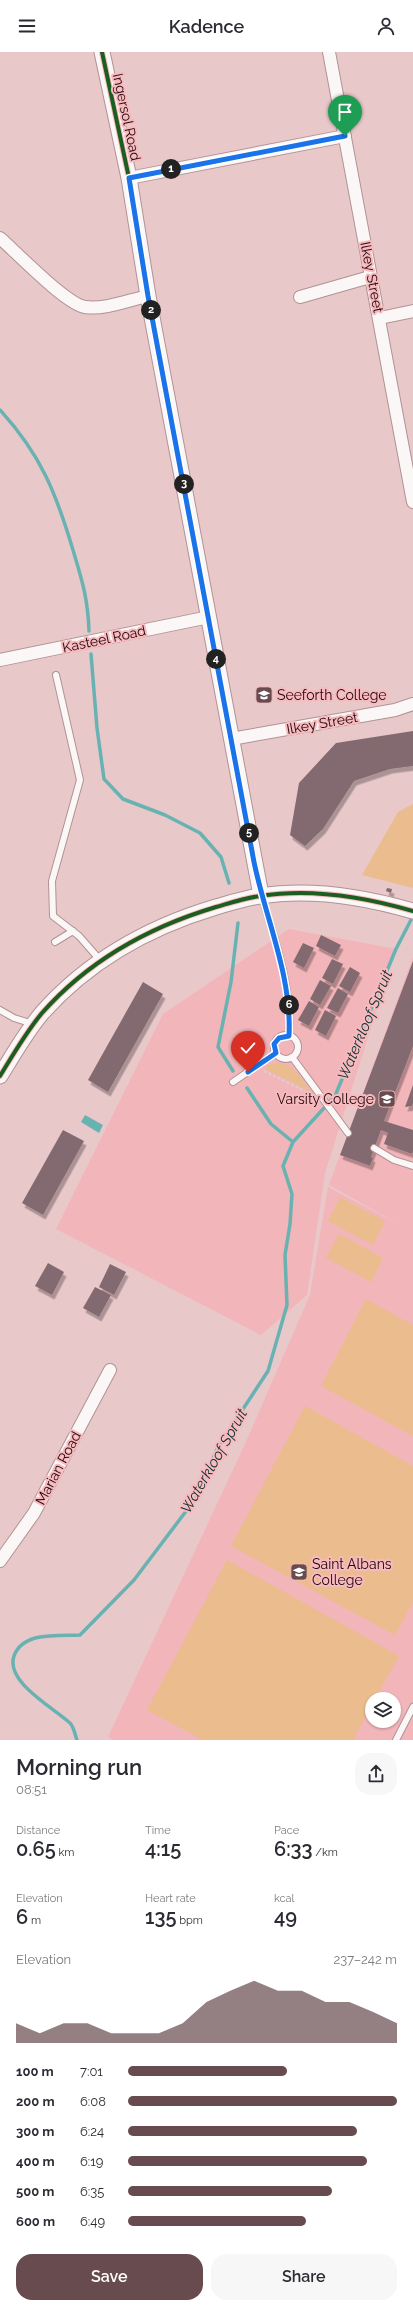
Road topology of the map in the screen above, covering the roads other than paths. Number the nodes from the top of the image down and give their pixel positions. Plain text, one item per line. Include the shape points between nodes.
1 (102, 52) edge
2 (329, 52) edge
3 (345, 136) junction
4 (129, 178) junction
5 (0, 238) edge
6 (370, 277) junction
7 (148, 296) junction
8 (300, 297) dead end
9 (413, 311) edge
10 (380, 318) junction
11 (413, 502) edge
12 (209, 617) junction
13 (0, 660) edge
14 (56, 675) dead end
15 (413, 704) edge
16 (231, 739) junction
17 (261, 895) junction
18 (407, 910) edge
19 (73, 931) junction
20 (55, 942) dead end
21 (100, 960) junction
22 (0, 1010) edge
23 (34, 1024) junction
24 (289, 1036) junction
25 (276, 1053) junction
26 (292, 1057) junction
27 (0, 1076) edge
28 (233, 1082) dead end
29 (348, 1133) dead end
30 (374, 1148) dead end
31 (413, 1166) edge
32 (110, 1370) dead end
33 (0, 1561) edge
34 (413, 1707) edge
35 (396, 1740) edge

1 - 4 street, Ingersol Road
2 - 3 street, Ilkey Street
3 - 4 street
3 - 6 street, Ilkey Street
4 - 7 street, Ingersol Road
5 - 7 street via 78,305 95,307
6 - 8 street
6 - 10 street, Ilkey Street
7 - 12 street, Ingersol Road
9 - 10 street
10 - 11 street, Ilkey Street
12 - 13 street, Kasteel Road
12 - 16 street, Ingersol Road
14 - 19 lane via 80,780 52,881 53,916
15 - 16 street, Ilkey Street via 395,710
16 - 17 street, Ingersol Road
17 - 18 street via 314,894
17 - 21 street via 171,922
17 - 24 lane via 274,932 283,972 289,1008
19 - 20 lane
19 - 21 lane
21 - 23 street via 66,989
22 - 23 lane via 14,1018
23 - 27 street
24 - 25 lane via 276,1040
24 - 26 lane via 297,1045 296,1053
25 - 26 lane via 283,1059
25 - 28 lane
26 - 29 lane
30 - 31 lane via 394,1160
32 - 33 street, Marian Road via 34,1513
34 - 35 lane

